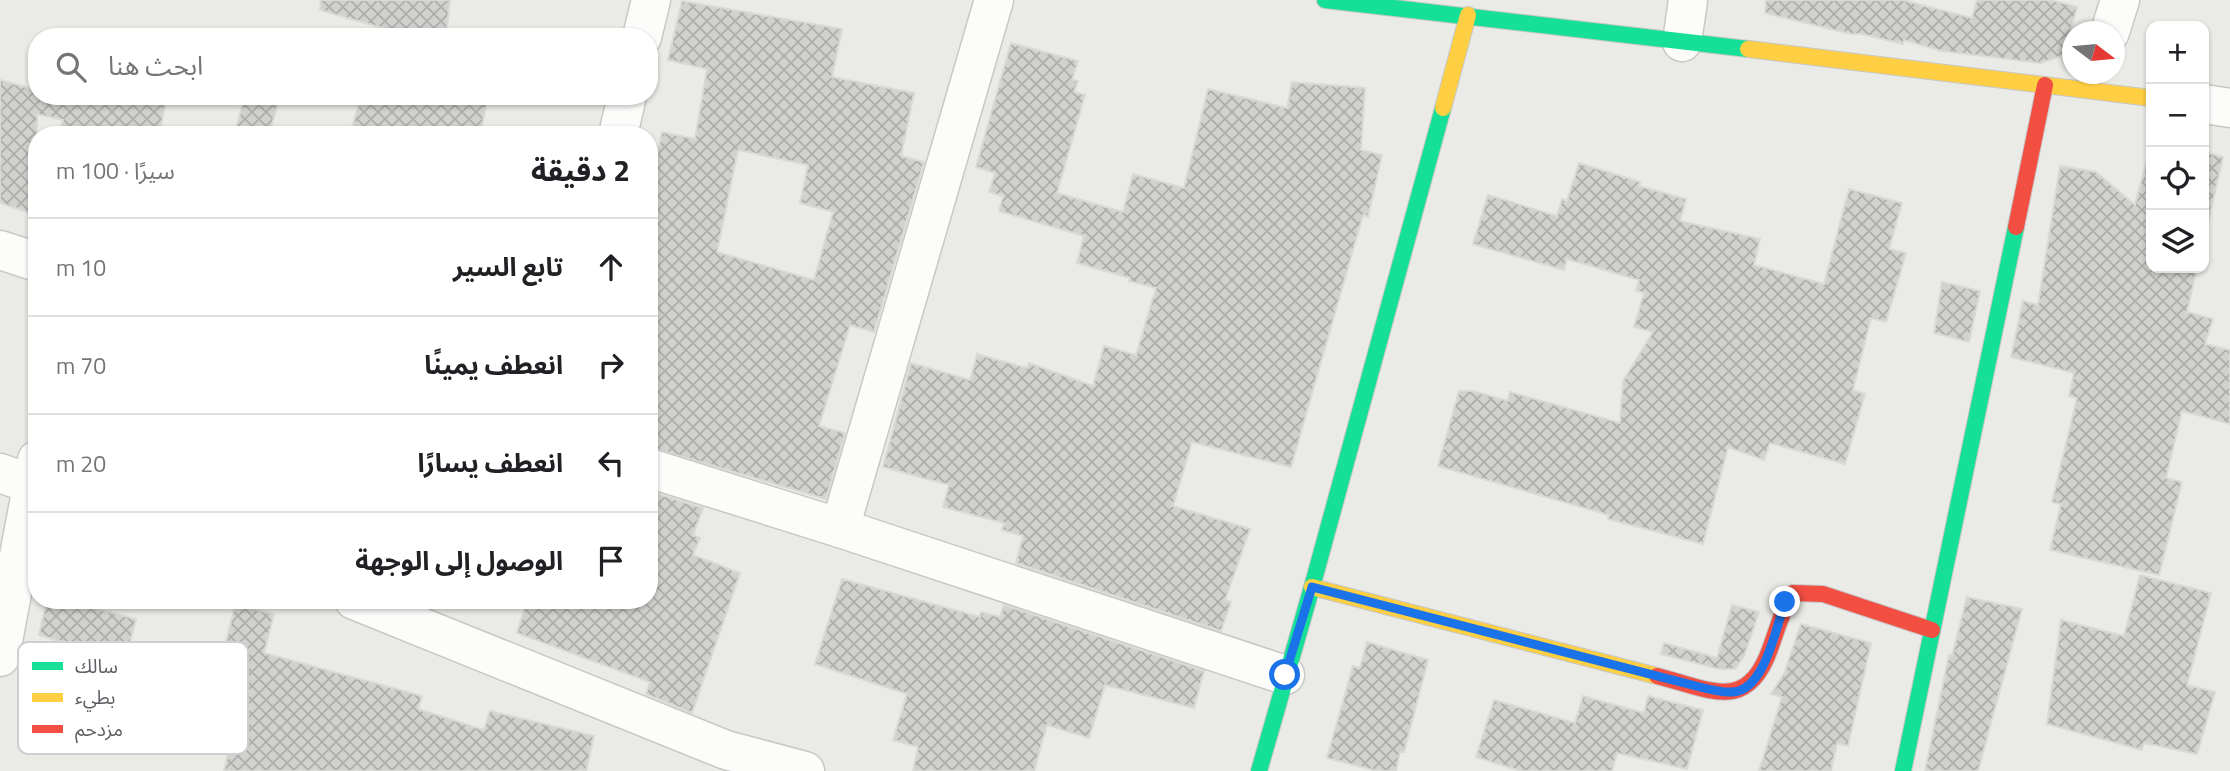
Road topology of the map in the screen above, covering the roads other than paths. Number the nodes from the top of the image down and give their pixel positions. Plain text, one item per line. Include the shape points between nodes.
1 (651, 0) edge
2 (994, 0) edge
3 (1325, 0) edge
4 (1688, 0) edge
5 (2120, 0) edge
6 (1468, 15) junction
7 (2113, 21) edge
8 (644, 28) edge
9 (1682, 42) junction
10 (2062, 84) edge
11 (2101, 84) edge
12 (2045, 85) junction
13 (2146, 97) edge
14 (625, 105) edge
15 (2209, 105) edge
16 (2230, 107) edge
17 (620, 126) edge
18 (0, 250) edge
19 (28, 259) edge
20 (658, 471) edge
21 (26, 476) edge
22 (840, 528) junction
23 (1312, 587) junction
24 (376, 609) edge
25 (1932, 630) junction
26 (0, 657) edge
27 (1285, 675) junction
28 (805, 771) edge
29 (1259, 771) edge
30 (1903, 771) edge

1 - 8 street
2 - 22 street
3 - 6 street
4 - 9 street
5 - 7 street
6 - 9 street
6 - 23 street
9 - 12 street
10 - 12 street
11 - 13 street
12 - 25 street
14 - 17 street
15 - 16 street
18 - 19 street
20 - 22 street
21 - 26 street
22 - 27 street
23 - 25 street via 1696,686 1736,692 1752,683 1763,669 1785,602 1793,593 1823,594
23 - 27 street
24 - 28 street via 726,750
25 - 30 street
27 - 29 street

